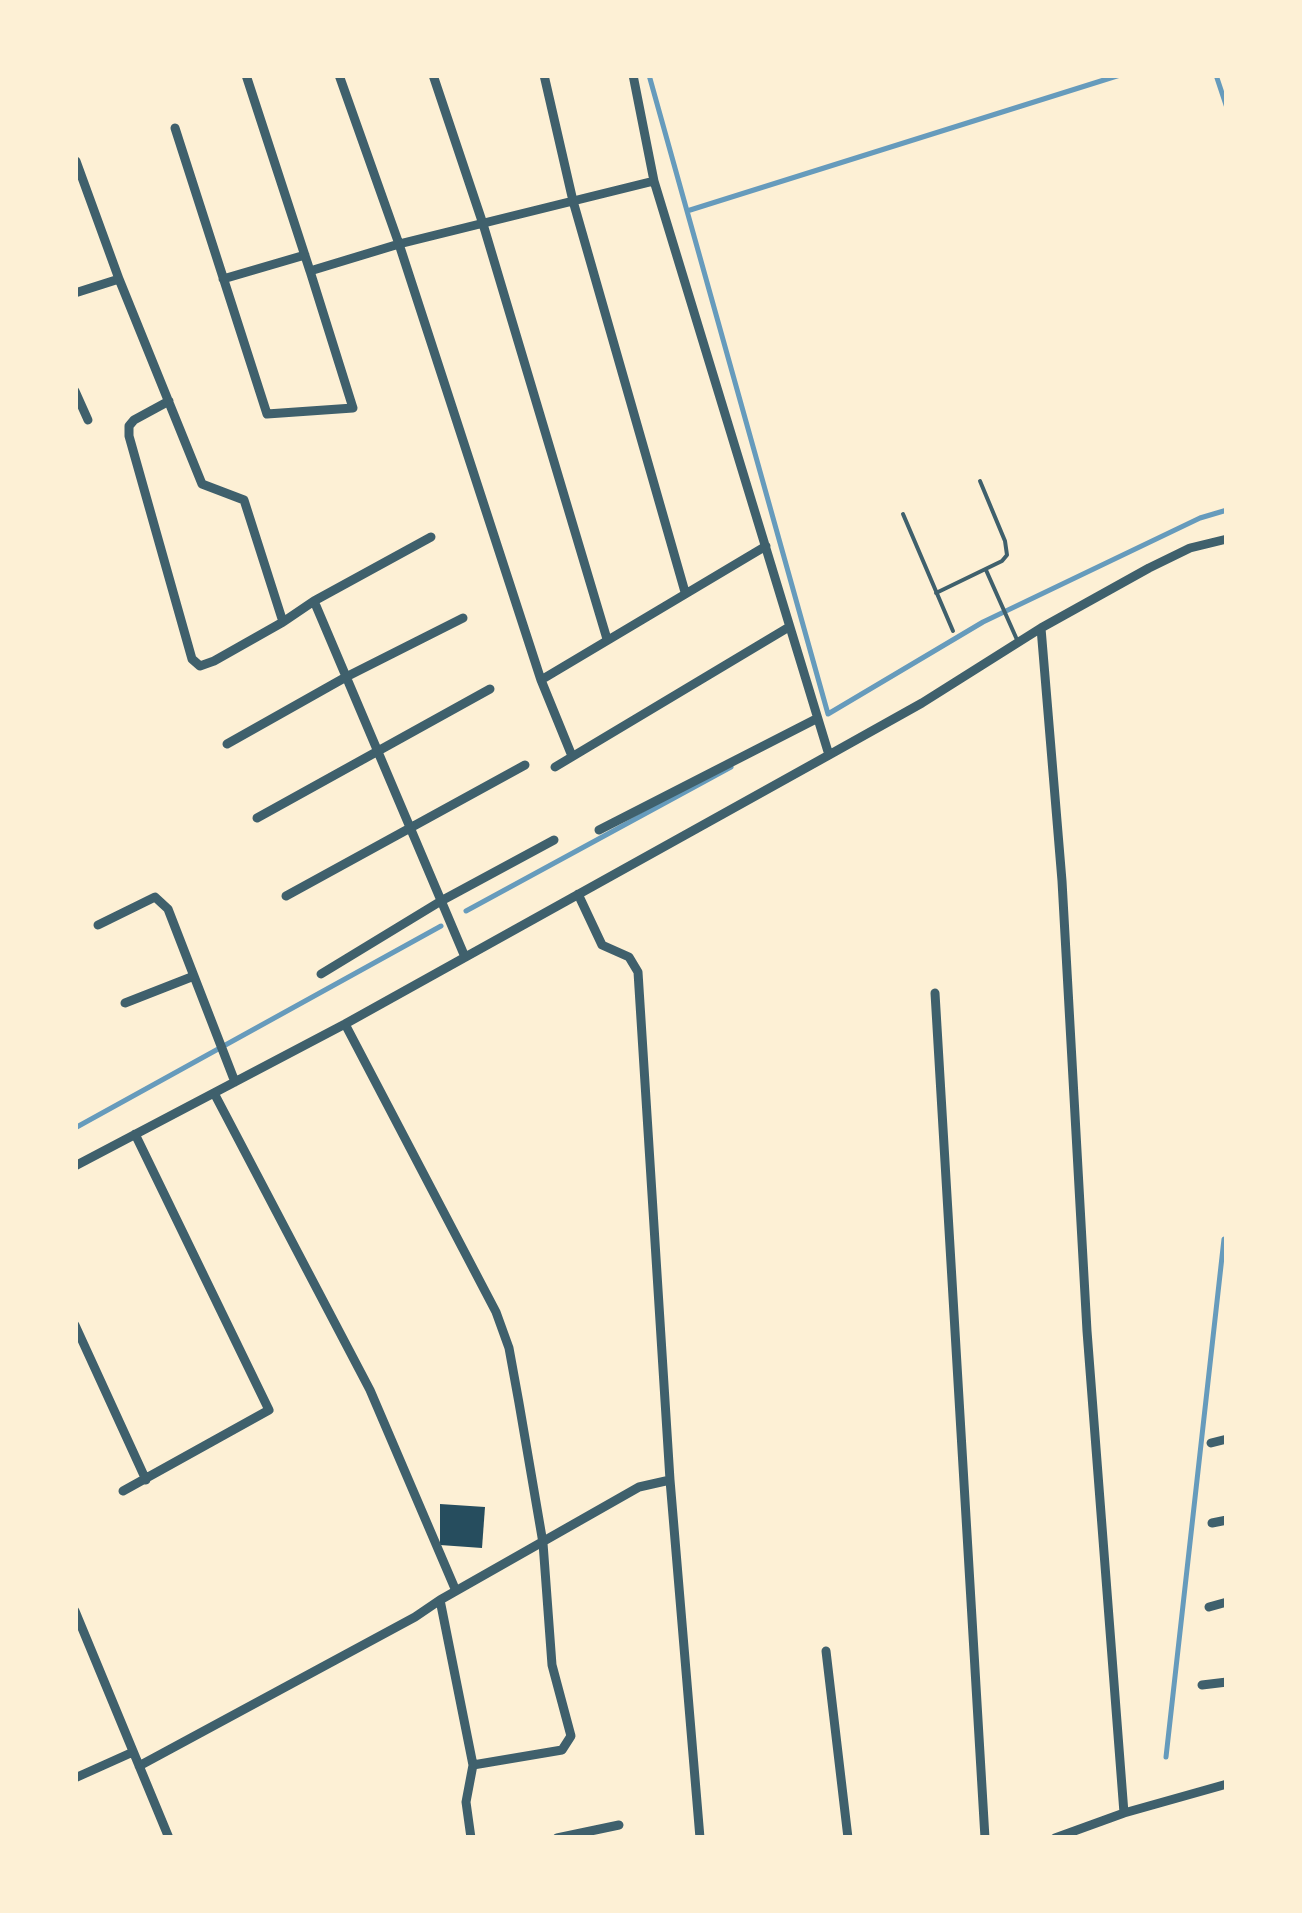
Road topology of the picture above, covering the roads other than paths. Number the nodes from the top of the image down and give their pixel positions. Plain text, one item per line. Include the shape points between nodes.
1 (246, 75) edge
2 (339, 75) edge
3 (433, 75) edge
4 (544, 75) edge
5 (632, 75) edge
6 (174, 128) dead end
7 (76, 161) edge
8 (654, 181) junction
9 (573, 201) junction
10 (483, 224) junction
11 (399, 244) junction
12 (305, 255) junction
13 (310, 271) junction
14 (119, 279) junction
15 (224, 280) junction
16 (75, 293) edge
17 (75, 391) edge
18 (169, 401) junction
19 (88, 420) dead end
20 (980, 481) dead end
21 (903, 514) dead end
22 (431, 537) dead end
23 (1227, 539) edge
24 (766, 546) junction
25 (986, 570) junction
26 (685, 592) junction
27 (936, 593) junction
28 (314, 601) junction
29 (463, 618) dead end
30 (283, 622) junction
31 (789, 626) junction
32 (1041, 628) junction
33 (953, 631) dead end
34 (1017, 639) junction
35 (607, 640) junction
36 (346, 677) junction
37 (541, 680) junction
38 (490, 689) dead end
39 (816, 719) junction
40 (227, 744) dead end
41 (378, 752) junction
42 (828, 753) junction
43 (572, 756) junction
44 (524, 765) dead end
45 (554, 767) dead end
46 (257, 818) dead end
47 (410, 828) junction
48 (599, 830) dead end
49 (554, 840) dead end
50 (578, 894) junction
51 (286, 896) dead end
52 (443, 905) junction
53 (98, 925) dead end
54 (465, 957) junction
55 (321, 974) dead end
56 (194, 976) junction
57 (935, 993) dead end
58 (125, 1004) dead end
59 (345, 1024) junction
60 (235, 1082) junction
61 (214, 1093) junction
62 (136, 1134) junction
63 (75, 1166) edge
64 (75, 1325) edge
65 (1227, 1439) edge
66 (1210, 1443) dead end
67 (146, 1480) junction
68 (670, 1480) junction
69 (123, 1491) dead end
70 (1227, 1520) edge
71 (1212, 1523) dead end
72 (543, 1542) junction
73 (456, 1591) junction
74 (440, 1600) junction
75 (1227, 1602) edge
76 (1208, 1606) dead end
77 (75, 1612) edge
78 (826, 1651) dead end
79 (1227, 1682) edge
80 (1202, 1686) dead end
81 (133, 1752) junction
82 (473, 1765) junction
83 (139, 1766) junction
84 (75, 1778) edge
85 (1227, 1784) edge
86 (1124, 1812) junction
87 (619, 1826) dead end
88 (169, 1838) edge
89 (471, 1838) edge
90 (557, 1838) edge
91 (700, 1838) edge
92 (848, 1838) edge
93 (985, 1838) edge
94 (1055, 1838) edge

1 - 12 street
2 - 11 street
3 - 10 street
4 - 9 street
5 - 8 street
6 - 15 street
7 - 14 street
8 - 9 street
8 - 24 street
9 - 10 street
9 - 26 street
10 - 11 street
10 - 35 street
11 - 13 street
11 - 37 street
12 - 13 street
12 - 15 street
13 - 15 street via 353,408 267,414
14 - 16 street
14 - 18 street
17 - 19 street
18 - 30 street via 202,484 244,500
18 - 30 street via 134,420 129,436 192,660 200,666 214,662
20 - 25 lane via 1007,547 1002,561
21 - 27 lane
22 - 28 street
23 - 32 street via 1190,548
24 - 26 street
24 - 31 street
25 - 27 lane
25 - 34 lane
26 - 35 street
27 - 33 lane
28 - 30 street
28 - 36 street
29 - 36 street
31 - 39 street
31 - 43 street
32 - 34 street
32 - 86 street
34 - 42 street via 922,703
35 - 37 street
36 - 40 street
36 - 41 street
37 - 43 street
38 - 41 street
39 - 42 street
39 - 48 street
41 - 46 street
41 - 47 street
42 - 50 street
43 - 45 street
44 - 47 street
47 - 51 street
47 - 52 street
49 - 52 street
50 - 54 street
50 - 68 street via 602,945 629,957 638,972
52 - 54 street
52 - 55 street
53 - 56 street via 155,898 168,909
54 - 59 street
56 - 58 street
56 - 60 street
57 - 93 street
59 - 60 street
59 - 72 street via 496,1312 509,1348
60 - 61 street
61 - 62 street
61 - 73 street via 370,1390
62 - 63 street
62 - 67 street via 269,1410
64 - 67 street
65 - 66 street
67 - 69 street
68 - 72 street via 639,1487
68 - 91 street
70 - 71 street
72 - 73 street
72 - 82 street via 552,1665 571,1736 562,1750
73 - 74 street
74 - 82 street
74 - 83 street
75 - 76 street
77 - 81 street
78 - 92 street
79 - 80 street
81 - 83 street
81 - 84 street
82 - 89 street via 466,1802
83 - 88 street
85 - 86 street
86 - 94 street
87 - 90 street

